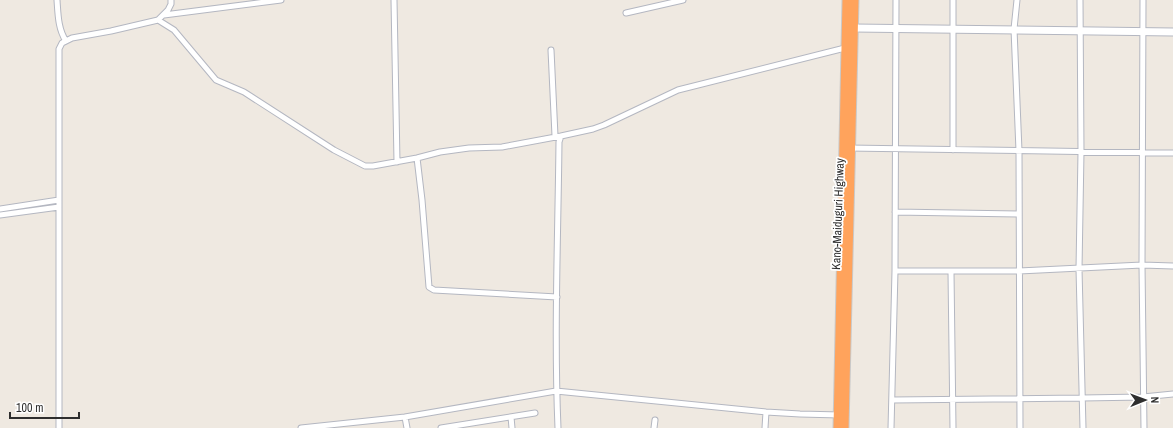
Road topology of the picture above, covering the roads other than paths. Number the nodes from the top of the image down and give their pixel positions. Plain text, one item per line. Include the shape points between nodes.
1 (57, 0) edge
2 (171, 0) edge
3 (280, 0) edge
4 (394, 0) edge
5 (683, 0) edge
6 (847, 0) edge
7 (854, 0) edge
8 (896, 0) edge
9 (953, 0) edge
10 (1017, 0) edge
11 (1080, 0) edge
12 (1143, 0) edge
13 (675, 1) edge
14 (626, 13) dead end
15 (164, 15) junction
16 (158, 20) junction
17 (854, 28) junction
18 (896, 29) junction
19 (953, 29) junction
20 (1014, 30) junction
21 (1080, 30) junction
22 (1143, 32) junction
23 (1173, 32) edge
24 (66, 41) junction
25 (845, 48) junction
26 (551, 50) dead end
27 (558, 136) junction
28 (847, 148) junction
29 (894, 149) junction
30 (953, 150) junction
31 (1019, 151) junction
32 (1080, 152) junction
33 (1142, 153) junction
34 (1173, 153) edge
35 (417, 158) junction
36 (397, 162) junction
37 (59, 200) junction
38 (21, 206) junction
39 (59, 207) junction
40 (0, 209) edge
41 (22, 212) junction
42 (895, 212) junction
43 (1018, 214) junction
44 (0, 215) edge
45 (1142, 265) junction
46 (1173, 266) edge
47 (1079, 269) junction
48 (895, 271) junction
49 (1019, 271) junction
50 (951, 272) junction
51 (557, 297) junction
52 (556, 391) junction
53 (1173, 394) edge
54 (1143, 397) junction
55 (1020, 398) junction
56 (1082, 398) junction
57 (892, 400) junction
58 (952, 400) junction
59 (766, 412) junction
60 (535, 413) dead end
61 (841, 415) junction
62 (405, 417) junction
63 (511, 417) junction
64 (655, 420) dead end
65 (59, 428) edge
66 (301, 428) edge
67 (407, 428) edge
68 (441, 428) edge
69 (512, 428) edge
70 (558, 428) edge
71 (654, 428) edge
72 (765, 428) edge
73 (838, 428) edge
74 (844, 428) edge
75 (891, 428) edge
76 (953, 428) edge
77 (1020, 428) edge
78 (1083, 428) edge
79 (1144, 428) edge

1 - 24 street via 62,35
2 - 15 street
3 - 15 street
4 - 36 street
5 - 13 street
6 - 25 highway, Kano-Maiduguri Highway
7 - 17 highway, Kano-Maiduguri Highway
8 - 18 street
9 - 19 street
10 - 20 street
11 - 21 street
12 - 22 street
13 - 14 street
15 - 16 street
16 - 24 street
16 - 36 street via 174,30 216,80 244,92 334,150 365,166
17 - 18 street
17 - 28 highway, Kano-Maiduguri Highway
18 - 19 street
18 - 29 street
19 - 20 street
19 - 30 street
20 - 21 street
20 - 31 street
21 - 22 street
21 - 32 street
22 - 23 street
22 - 33 street
24 - 37 street via 59,49
25 - 27 street via 678,90 604,125
25 - 28 highway, Kano-Maiduguri Highway
26 - 27 street
27 - 35 street via 502,147 440,152
27 - 51 street
28 - 29 street
28 - 61 highway, Kano-Maiduguri Highway
29 - 30 street
29 - 42 street
30 - 31 street
31 - 32 street
31 - 43 street
32 - 33 street
32 - 47 street
33 - 34 street
33 - 45 street
35 - 36 street
35 - 51 street via 429,288
37 - 38 street
37 - 39 street
38 - 40 street
38 - 41 street
39 - 41 street
39 - 65 street
41 - 44 street
42 - 43 street
42 - 48 street
43 - 49 street
45 - 46 street
45 - 47 street
45 - 54 street
47 - 49 street
47 - 56 street
48 - 50 street
48 - 57 street
49 - 50 street
49 - 55 street
50 - 58 street
51 - 52 street
52 - 59 street
52 - 62 street
52 - 70 street
53 - 54 street
54 - 56 street
54 - 79 street
55 - 56 street
55 - 58 street
55 - 77 street
56 - 78 street
57 - 58 street
57 - 75 street
58 - 76 street
59 - 61 street
59 - 72 street
60 - 63 street
61 - 73 highway, Kano-Maiduguri Highway
61 - 74 highway, Kano-Maiduguri Highway
62 - 66 street
62 - 67 street
63 - 68 street
63 - 69 street
64 - 71 street

